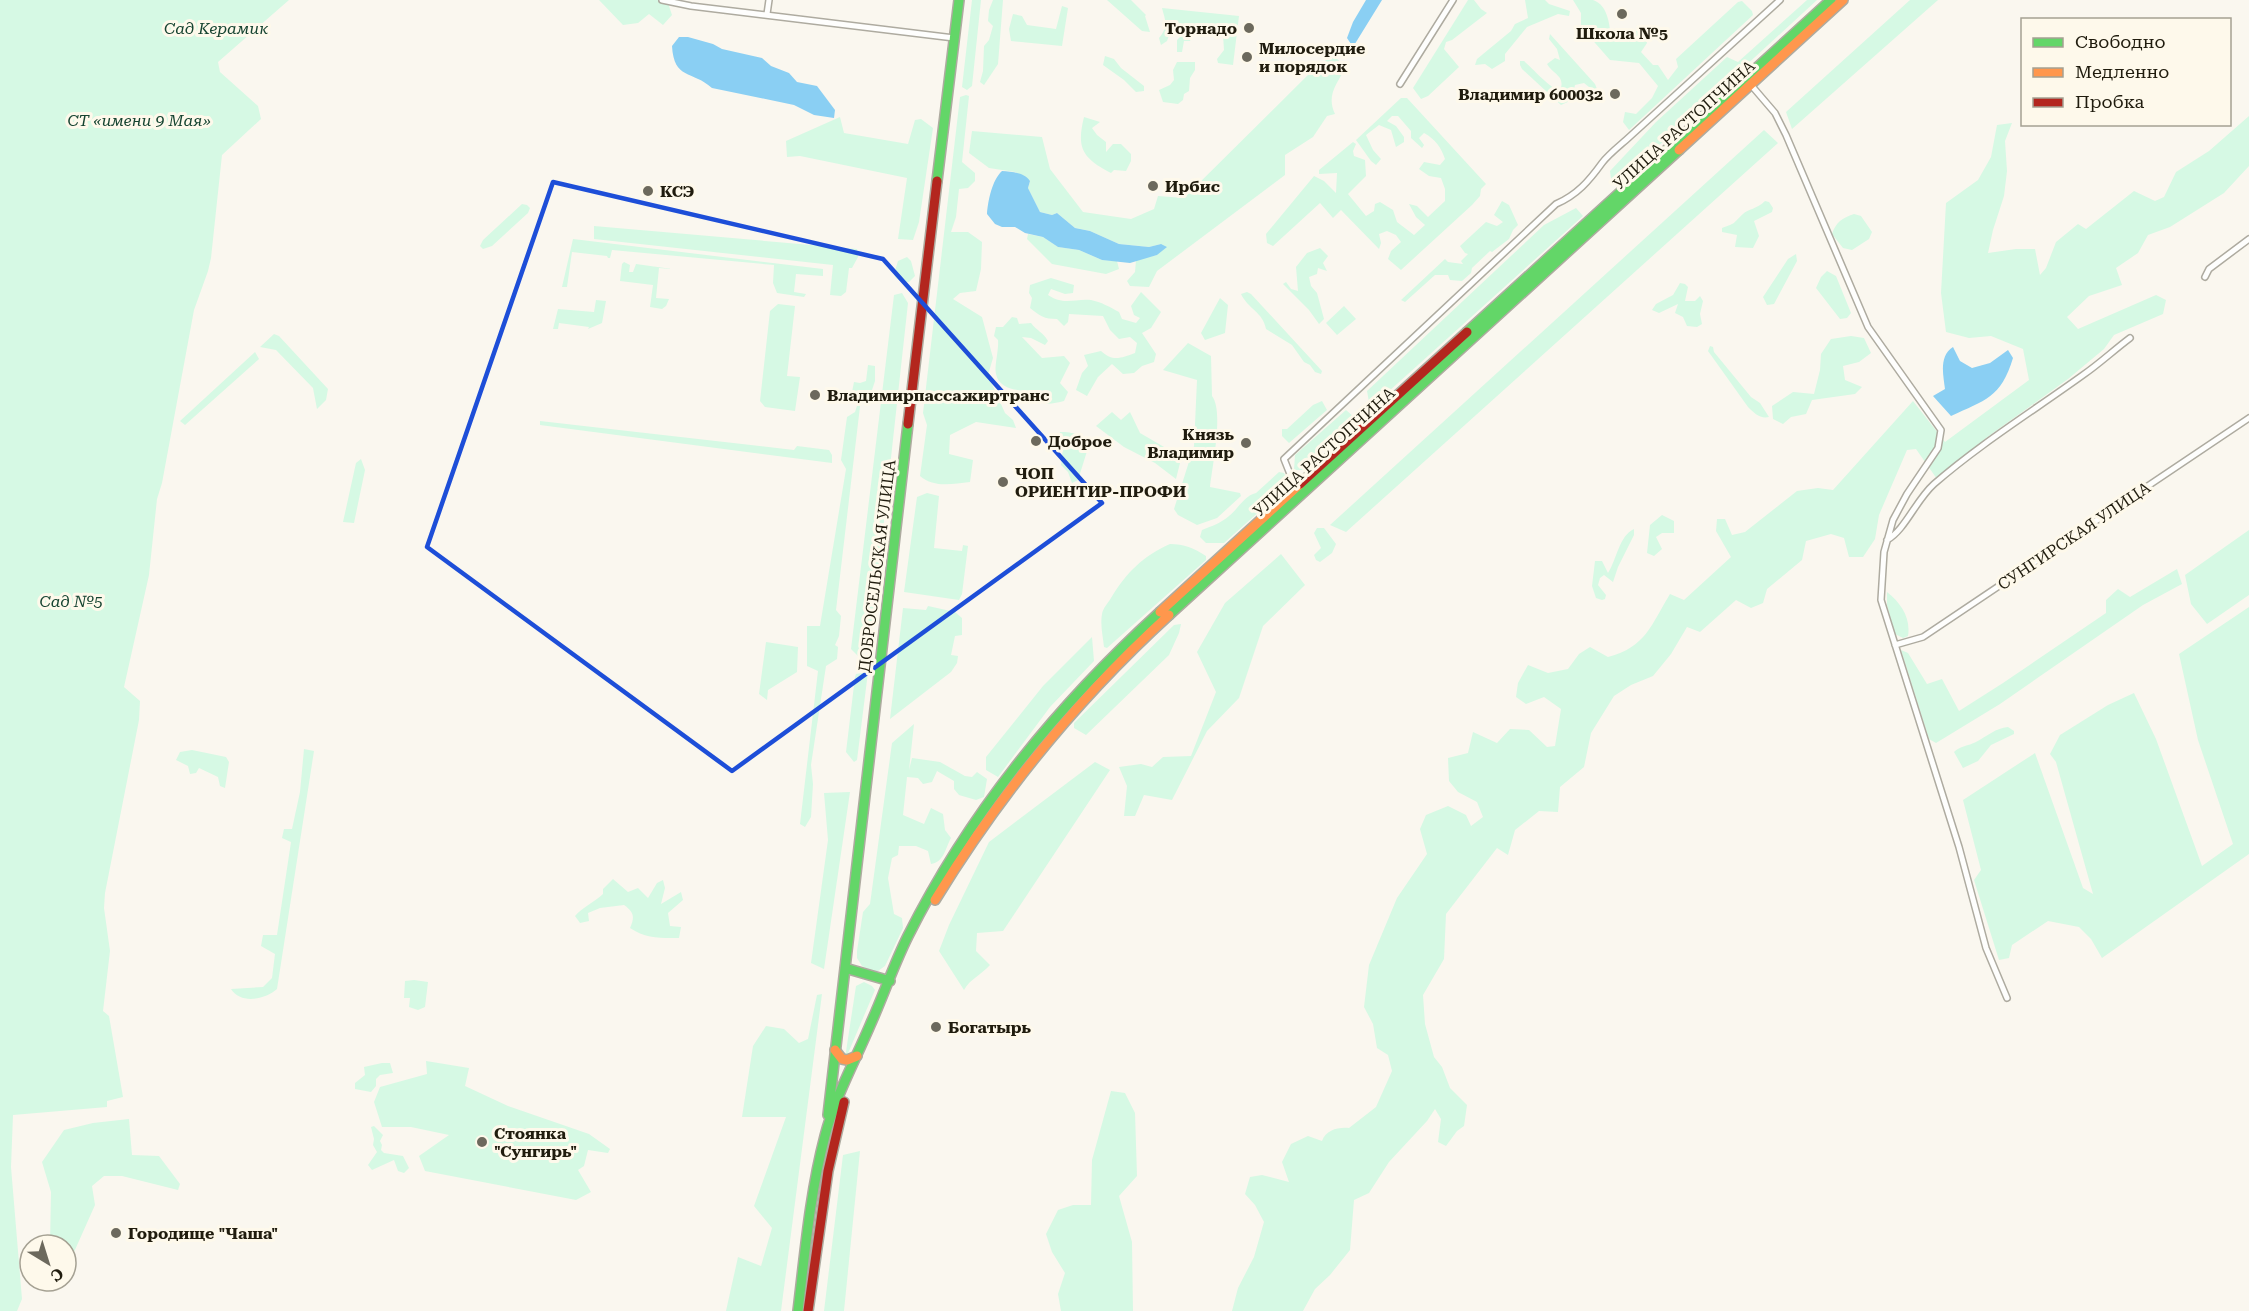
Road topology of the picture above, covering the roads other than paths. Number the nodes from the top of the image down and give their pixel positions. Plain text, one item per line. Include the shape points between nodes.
1 (662, 0) edge
2 (769, 0) edge
3 (959, 0) edge
4 (1453, 0) edge
5 (1780, 0) edge
6 (1831, 0) edge
7 (1843, 0) edge
8 (767, 14) junction
9 (954, 38) junction
10 (1400, 84) dead end
11 (1751, 85) junction
12 (2249, 238) edge
13 (2205, 277) dead end
14 (2130, 338) dead end
15 (2249, 418) edge
16 (1298, 485) junction
17 (1887, 540) junction
18 (1895, 645) junction
19 (845, 968) junction
20 (890, 981) junction
21 (2007, 998) dead end
22 (835, 1050) junction
23 (856, 1056) junction
24 (826, 1135) junction
25 (798, 1311) edge
26 (808, 1311) edge

1 - 8 street
2 - 8 street
3 - 9 main road, ДОБРОСЕЛЬСКАЯ УЛИЦА
4 - 10 street
5 - 16 street, УЛИЦА РАСТОПЧИНА via 1626,140 1571,198 1556,204 1284,459
6 - 16 main road, УЛИЦА РАСТОПЧИНА
7 - 11 main road, УЛИЦА РАСТОПЧИНА
8 - 9 street
9 - 19 main road, ДОБРОСЕЛЬСКАЯ УЛИЦА
11 - 17 street via 1775,113 1786,135 1868,327 1941,430 1938,448 1902,502
11 - 20 main road, УЛИЦА РАСТОПЧИНА via 1094,686 1049,736 973,838
12 - 13 street
14 - 17 street via 1933,485 1896,535
15 - 18 street, СУНГИРСКАЯ УЛИЦА via 1923,637
16 - 20 main road, УЛИЦА РАСТОПЧИНА via 1126,643 1039,736 945,867 907,938
17 - 18 street via 1881,600
18 - 21 street via 1959,847 1986,948
19 - 20 main road
19 - 22 main road, ДОБРОСЕЛЬСКАЯ УЛИЦА
20 - 23 main road, УЛИЦА РАСТОПЧИНА
22 - 23 main road via 842,1059
22 - 24 main road, ДОБРОСЕЛЬСКАЯ УЛИЦА
23 - 24 main road, УЛИЦА РАСТОПЧИНА
23 - 26 main road, УЛИЦА РАСТОПЧИНА via 828,1171
24 - 25 main road

